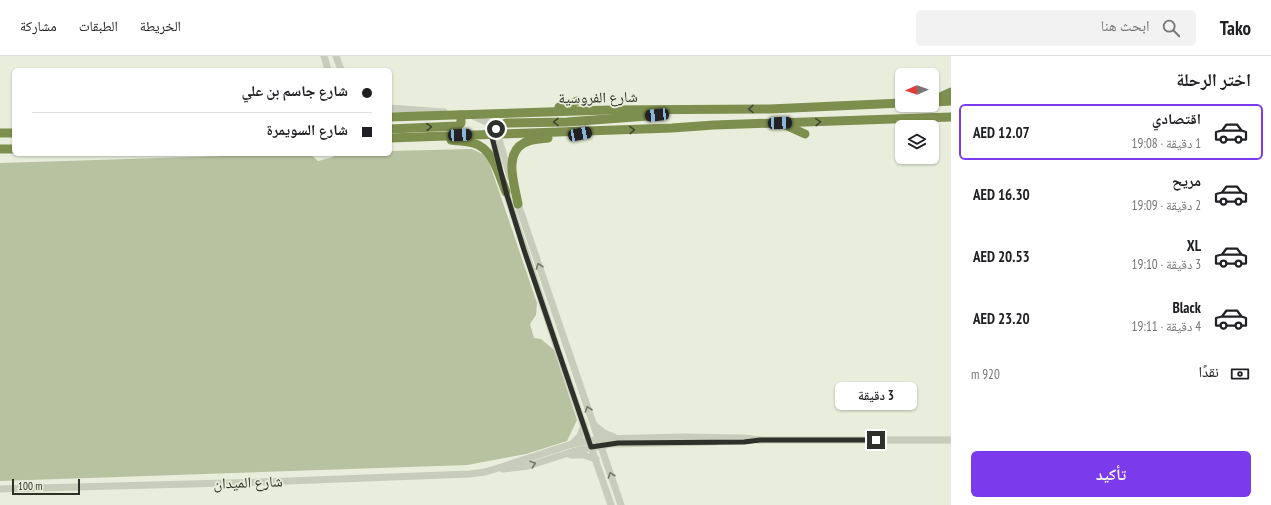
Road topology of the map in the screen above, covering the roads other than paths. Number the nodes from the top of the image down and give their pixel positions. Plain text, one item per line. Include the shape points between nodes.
1 (324, 56) edge
2 (335, 56) edge
3 (327, 68) edge
4 (337, 68) edge
5 (340, 68) edge
6 (951, 92) edge
7 (939, 97) edge
8 (577, 101) dead end
9 (951, 101) edge
10 (895, 102) edge
11 (939, 102) edge
12 (392, 108) edge
13 (692, 110) junction
14 (523, 114) junction
15 (460, 115) junction
16 (392, 117) edge
17 (951, 117) edge
18 (930, 118) junction
19 (926, 120) edge
20 (780, 123) junction
21 (392, 129) edge
22 (593, 131) junction
23 (495, 132) junction
24 (0, 133) edge
25 (12, 133) edge
26 (806, 134) dead end
27 (418, 137) junction
28 (392, 138) edge
29 (502, 144) junction
30 (494, 146) junction
31 (0, 149) edge
32 (12, 149) edge
33 (506, 192) junction
34 (518, 204) junction
35 (593, 423) junction
36 (584, 425) junction
37 (951, 440) edge
38 (618, 441) junction
39 (600, 442) junction
40 (572, 444) junction
41 (590, 444) junction
42 (565, 454) junction
43 (596, 459) junction
44 (606, 460) junction
45 (494, 469) junction
46 (0, 488) edge
47 (611, 505) edge
48 (621, 505) edge

1 - 3 street
2 - 4 street
2 - 5 street
6 - 7 highway
8 - 14 highway via 570,105
9 - 11 highway
10 -> 13 highway, شارع الفروسية via 770,109
12 - 15 street via 442,111
13 - 14 highway, شارع الفروسية
13 -> 23 highway via 633,118 509,123 501,125
14 - 15 highway, شارع الفروسية
15 - 16 highway, شارع الفروسية
21 -> 15 highway via 458,126 461,122
15 - 23 street via 480,118 491,124
17 - 18 highway
18 - 19 highway
20 -> 18 highway
22 -> 20 highway
20 - 26 highway
22 - 23 highway
22 - 34 highway via 533,140 520,146 514,153 512,164
23 - 27 highway
23 - 29 street
23 - 30 street
24 - 25 highway
27 - 28 highway
27 - 33 highway via 474,143 484,148 492,159
29 - 30 street via 497,141
29 - 34 street
30 - 33 street
31 - 32 highway
33 - 36 street
35 -> 34 street
35 - 38 street
35 - 39 street
36 - 40 street via 580,436
36 - 41 street
37 - 38 street via 760,440 732,437
38 - 39 street
38 - 44 street via 609,450
39 - 41 street
39 - 44 street
40 - 41 street, شارع الميدان
40 - 45 street, شارع الميدان
41 - 42 street, شارع الميدان
41 - 43 street
42 - 43 street via 579,454
45 -> 42 street, شارع الميدان via 522,467
43 - 47 street
48 -> 44 street
45 - 46 street, شارع الميدان via 470,474 262,482

